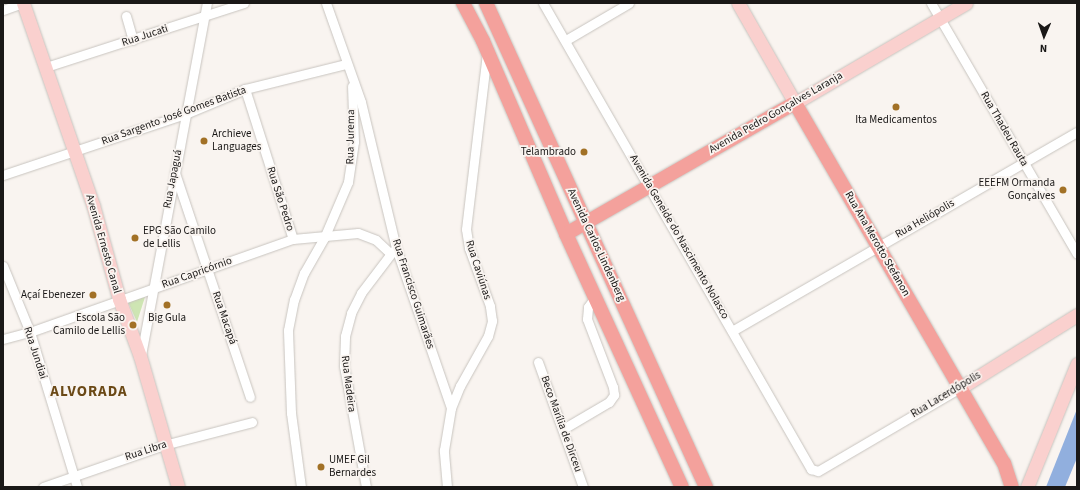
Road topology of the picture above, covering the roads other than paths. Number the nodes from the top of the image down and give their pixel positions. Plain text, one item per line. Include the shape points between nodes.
1 (23, 3) edge
2 (207, 3) edge
3 (244, 3) edge
4 (326, 3) edge
5 (463, 3) edge
6 (486, 3) edge
7 (544, 3) edge
8 (629, 3) edge
9 (738, 3) edge
10 (932, 3) edge
11 (966, 3) edge
12 (3, 10) edge
13 (126, 16) dead end
14 (204, 16) junction
15 (940, 18) junction
16 (133, 40) junction
17 (566, 40) junction
18 (487, 51) junction
19 (346, 64) junction
20 (46, 67) junction
21 (351, 78) junction
22 (245, 89) junction
23 (361, 102) joint
24 (796, 103) junction
25 (185, 114) junction
26 (1077, 132) edge
27 (73, 153) junction
28 (1024, 162) junction
29 (174, 171) junction
30 (3, 175) edge
31 (649, 185) junction
32 (586, 224) junction
33 (566, 234) junction
34 (324, 238) junction
35 (293, 240) junction
36 (878, 246) junction
37 (393, 251) junction
38 (1077, 254) edge
39 (3, 266) edge
40 (207, 268) junction
41 (152, 289) junction
42 (596, 296) junction
43 (119, 299) junction
44 (1077, 315) edge
45 (732, 331) junction
46 (30, 332) junction
47 (3, 339) edge
48 (140, 356) junction
49 (538, 362) dead end
50 (1077, 364) edge
51 (960, 388) junction
52 (250, 397) dead end
53 (451, 408) junction
54 (252, 422) dead end
55 (563, 429) junction
56 (164, 445) junction
57 (814, 471) joint
58 (74, 476) junction
59 (43, 487) edge
60 (77, 487) edge
61 (178, 487) edge
62 (302, 487) edge
63 (366, 487) edge
64 (448, 487) edge
65 (583, 487) edge
66 (682, 487) edge
67 (706, 487) edge
68 (1012, 487) edge
69 (1027, 487) edge

1 - 12 street
1 - 20 street, Avenida Ernesto Canal
2 - 14 street, Rua Japaguá
3 - 14 street, Rua Jucati
4 - 19 street, Rua Jurema
5 - 18 main road, Avenida Carlos Lindenberg
6 - 32 main road, Avenida Carlos Lindenberg
7 - 17 street, Avenida Geneide do Nascimento Nolasco
8 - 17 street
9 - 24 street, Rua Ana Merotto Stefanon
10 - 15 street, Rua Thadeu Rauta
11 - 15 street, Avenida Pedro Gonçalves Laranja
13 - 16 street
14 - 16 street, Rua Jucati
14 - 25 street, Rua Japaguá
15 - 24 street, Avenida Pedro Gonçalves Laranja
15 - 28 street, Rua Thadeu Rauta
16 - 20 street, Rua Jucati
17 - 31 street, Avenida Geneide do Nascimento Nolasco
18 - 33 main road, Avenida Carlos Lindenberg
18 - 53 street, Rua Caviúnas via 466,229 469,248 490,306 492,321 488,336 460,386
19 - 21 street, Rua Jurema
19 - 22 street, Rua Sargento José Gomes Batista
20 - 27 street, Avenida Ernesto Canal
21 - 23 street, Rua Jurema
21 - 34 street, Rua Jurema via 352,163 348,182
22 - 25 street, Rua Sargento José Gomes Batista
22 - 35 street, Rua São Pedro
23 - 37 street, Rua Francisco Guimarães
24 - 31 main road, Avenida Pedro Gonçalves Laranja
24 - 36 main road, Rua Ana Merotto Stefanon
25 - 27 street, Rua Sargento José Gomes Batista
25 - 29 street, Rua Japaguá
26 - 28 street, Rua Heliópolis
27 - 30 street, Rua Sargento José Gomes Batista
27 - 43 street, Avenida Ernesto Canal via 92,205
28 - 36 street, Rua Heliópolis
28 - 38 street, Rua Thadeu Rauta
29 - 40 street, Rua Macapá
29 - 41 street, Rua Japaguá
31 - 32 main road, Avenida Pedro Gonçalves Laranja
31 - 45 street, Avenida Geneide do Nascimento Nolasco
32 - 33 main road, Avenida Pedro Gonçalves Laranja
32 - 67 main road, Avenida Carlos Lindenberg
33 - 42 main road, Avenida Carlos Lindenberg
34 - 35 street, Rua Capricórnio
34 - 37 street, Rua Capricórnio via 358,233 376,240
34 - 62 street, Rua Jurema via 304,273 294,300 288,330 291,412
35 - 40 street, Rua Capricórnio
36 - 45 street, Rua Heliópolis
36 - 51 main road, Rua Ana Merotto Stefanon
37 - 53 street, Rua Francisco Guimarães
37 - 63 street, Rua Madeira via 361,293 344,336 344,366
39 - 46 street, Rua Jundiai
40 - 41 street, Rua Capricórnio
40 - 52 street, Rua Macapá
41 - 43 street, Rua Capricórnio
41 - 48 street, Rua Japaguá
42 - 55 street via 588,306 587,319 614,387 614,395 609,402
42 - 66 main road, Avenida Carlos Lindenberg
43 - 46 street, Rua Capricórnio
43 - 48 street, Avenida Ernesto Canal
44 - 51 street, Rua Lacerdópolis
45 - 57 street, Avenida Geneide do Nascimento Nolasco
46 - 47 street, Rua Capricórnio
46 - 58 street, Rua Jundiai
48 - 56 street, Avenida Ernesto Canal
49 - 55 street, Beco Marília de Dirceu
50 - 69 street
51 - 57 street, Rua Lacerdópolis
51 - 68 main road, Rua Ana Merotto Stefanon via 1004,463
53 - 64 street, Rua Francisco Guimarães via 444,450
54 - 56 street, Rua Libra
55 - 65 street, Beco Marília de Dirceu
56 - 58 street, Rua Libra
56 - 61 street, Avenida Ernesto Canal
58 - 59 street, Rua Libra
58 - 60 street, Rua Jundiai

